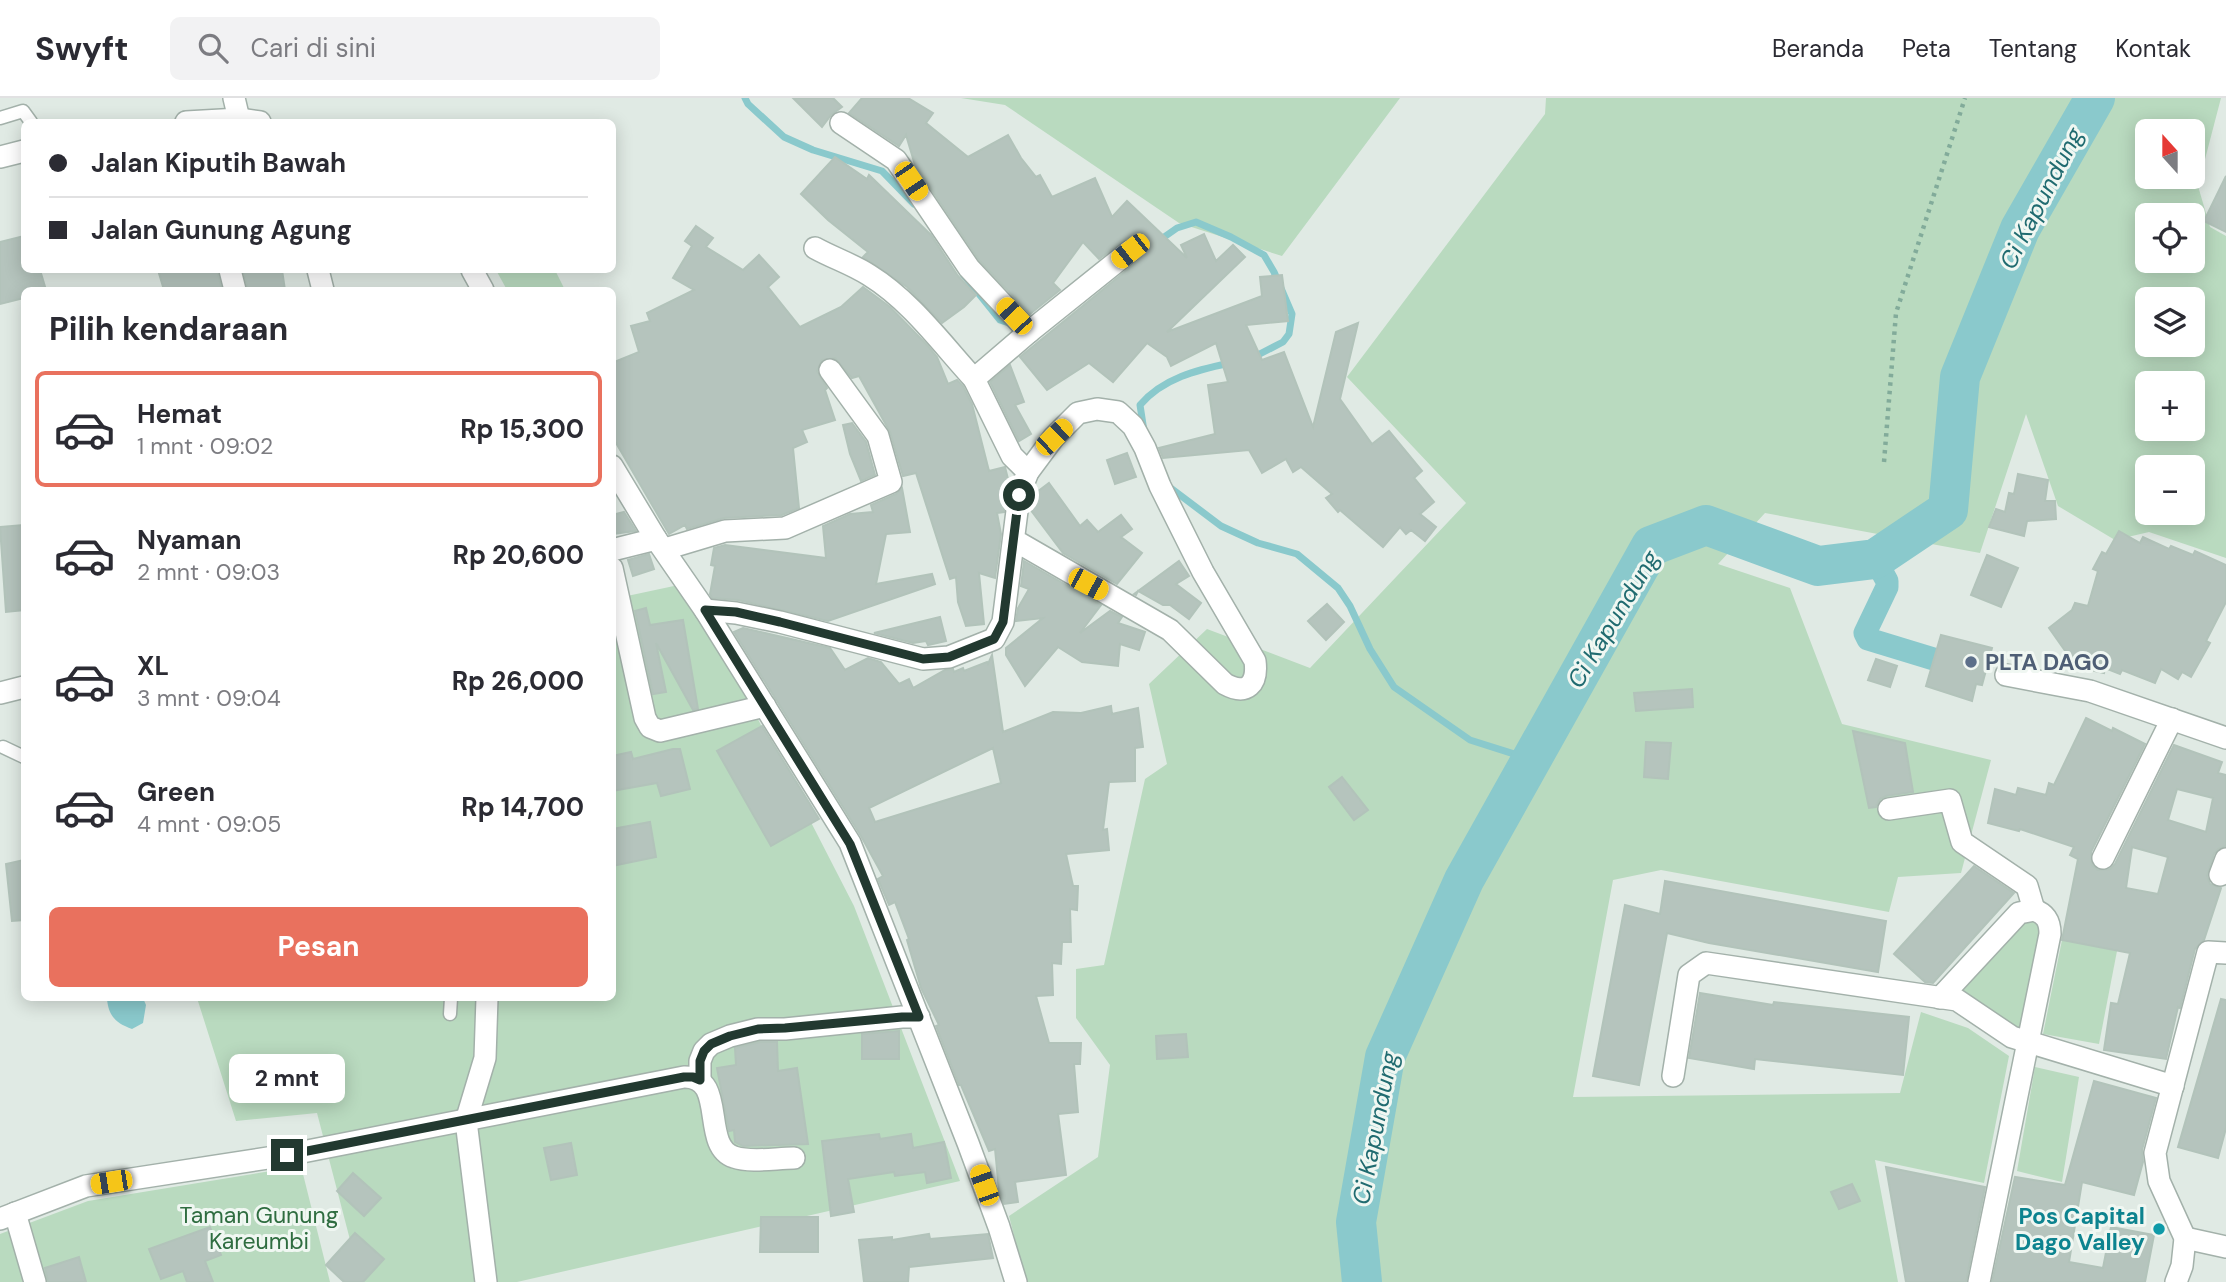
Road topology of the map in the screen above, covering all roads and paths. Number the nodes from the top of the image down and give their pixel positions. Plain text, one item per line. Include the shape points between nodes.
1 (1965, 98) edge
2 (236, 108) edge
3 (0, 118) edge
4 (29, 119) edge
5 (203, 119) edge
6 (255, 119) edge
7 (841, 122) dead end
8 (21, 151) edge
9 (0, 157) edge
10 (815, 248) dead end
11 (1130, 251) dead end
12 (1029, 332) junction
13 (830, 370) dead end
14 (974, 379) junction
15 (1884, 462) dead end
16 (616, 472) edge
17 (1028, 472) junction
18 (1014, 540) junction
19 (661, 544) junction
20 (616, 550) edge
21 (616, 586) edge
22 (705, 610) junction
23 (2006, 675) dead end
24 (21, 688) edge
25 (0, 692) edge
26 (765, 706) junction
27 (2172, 719) junction
28 (2226, 738) edge
29 (4, 747) dead end
30 (21, 756) edge
31 (1889, 809) dead end
32 (2103, 858) dead end
33 (2034, 909) junction
34 (2226, 953) edge
35 (1940, 998) junction
36 (451, 1001) edge
37 (487, 1001) edge
38 (450, 1014) dead end
39 (919, 1017) junction
40 (2029, 1043) junction
41 (1673, 1076) dead end
42 (700, 1080) junction
43 (2173, 1086) junction
44 (466, 1121) junction
45 (794, 1158) dead end
46 (8, 1216) edge
47 (2185, 1238) junction
48 (2226, 1247) edge
49 (35, 1282) edge
50 (486, 1282) edge
51 (1016, 1282) edge
52 (1979, 1282) edge
53 (2176, 1282) edge

1 - 15 path via 1896,313
2 - 5 street
2 - 6 street
3 - 4 lane via 23,111
7 - 12 street via 896,160 969,268
8 - 9 street
10 - 14 street via 889,289
11 - 12 street
12 - 14 street
13 - 19 street via 878,436 891,482 785,528 725,531
14 - 17 street via 1012,456
16 - 19 street
17 - 18 street via 1019,495
17 - 18 street via 1078,413 1097,409 1118,412 1133,426 1203,572 1255,661 1253,683 1236,690 1170,630
18 - 22 street via 1003,622 994,639 949,657 923,659 736,612
19 - 20 street
19 - 22 street
21 - 26 street via 650,727 660,731
22 - 26 street
23 - 27 street via 2090,691
24 - 25 street
26 - 39 street via 850,844
27 - 28 street
27 - 32 street
29 - 30 lane
31 - 33 street via 1950,800 1962,842 2027,886
33 - 35 street via 2019,913
33 - 40 street via 2047,918 2050,934
34 - 43 street via 2208,952
35 - 40 street via 1957,1000 2012,1037
35 - 41 street via 1706,964 1689,975
36 - 38 lane
37 - 44 street via 485,1058
39 - 42 street via 740,1033 704,1051
39 - 51 street
40 - 43 street
40 - 52 street
42 - 44 street via 684,1077
42 - 45 street via 706,1086 720,1144 728,1154 743,1159
43 - 47 street via 2155,1163
44 - 46 street via 86,1186
44 - 50 street
46 - 49 street
47 - 48 street
47 - 53 street

